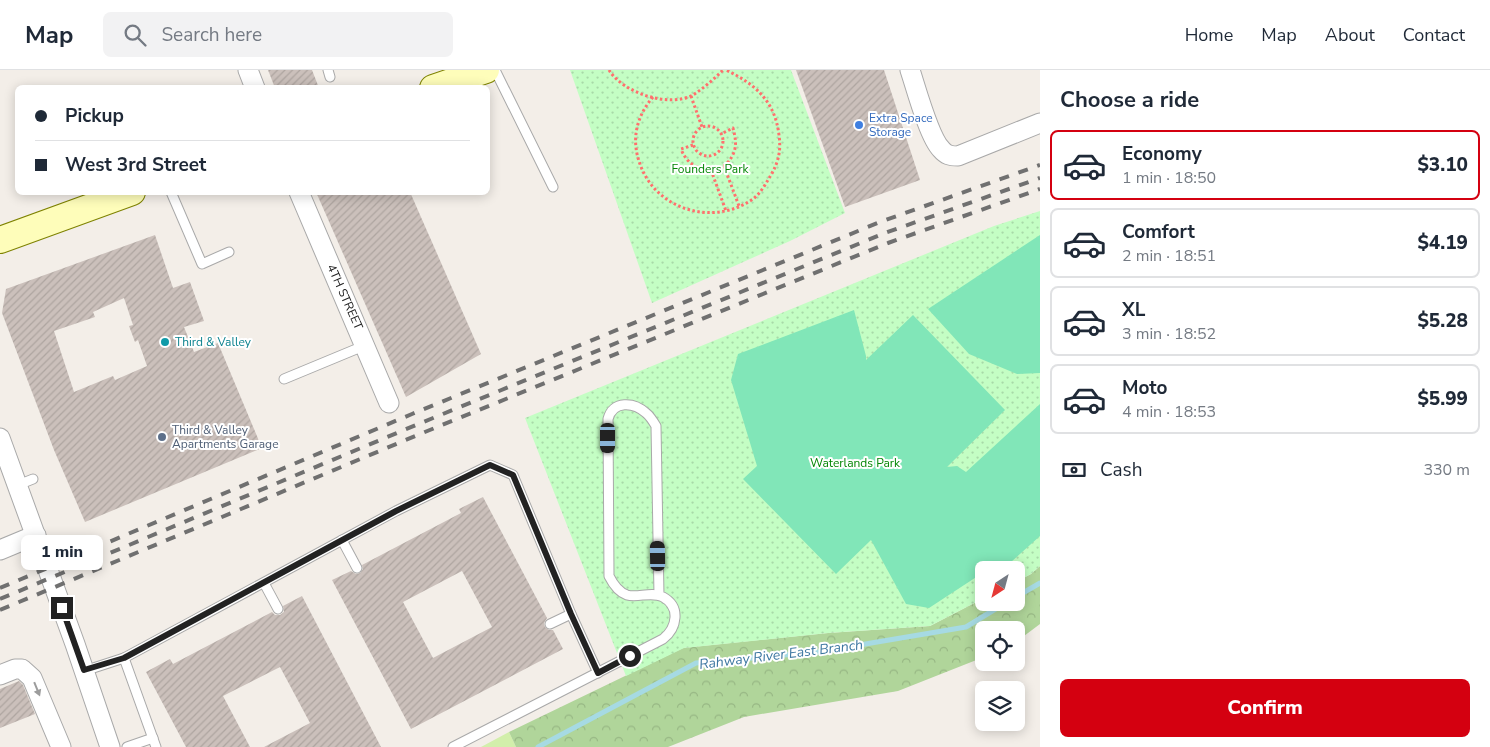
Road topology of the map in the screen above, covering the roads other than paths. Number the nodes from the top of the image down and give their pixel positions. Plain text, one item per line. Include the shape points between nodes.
1 (248, 70) edge
2 (486, 70) edge
3 (495, 70) edge
4 (910, 70) edge
5 (254, 85) edge
6 (442, 85) edge
7 (1040, 123) edge
8 (553, 187) dead end
9 (124, 195) edge
10 (172, 195) edge
11 (300, 195) edge
12 (0, 240) edge
13 (229, 252) dead end
14 (366, 345) junction
15 (284, 379) dead end
16 (389, 403) dead end
17 (1, 443) edge
18 (36, 535) junction
19 (342, 540) junction
20 (0, 550) edge
21 (357, 568) dead end
22 (264, 583) junction
23 (659, 596) junction
24 (278, 609) dead end
25 (571, 614) junction
26 (550, 624) dead end
27 (124, 658) junction
28 (84, 670) junction
29 (598, 673) junction
30 (0, 675) edge
31 (155, 742) edge
32 (61, 747) edge
33 (110, 747) edge
34 (126, 747) edge
35 (453, 747) edge

1 - 5 street
2 - 6 main road
3 - 8 lane
4 - 7 street via 933,137 949,156 958,156
9 - 12 main road
10 - 13 lane via 202,264
11 - 14 street, 4TH STREET
14 - 15 lane
14 - 16 street, 4TH STREET
17 - 18 street via 26,482
18 - 20 street
18 - 28 street
19 - 21 lane
19 - 22 lane
19 - 25 lane via 490,465 513,475
22 - 24 lane
22 - 27 lane
23 - 23 lane via 629,595 617,588 609,576 608,419 619,405 630,404 639,408 656,426
23 - 29 lane via 667,601 676,615 674,628 668,635
25 - 26 lane
25 - 29 lane
27 - 28 lane
27 - 31 lane
28 - 33 street
29 - 35 lane
30 -> 32 street via 22,669 32,678
31 - 34 lane

